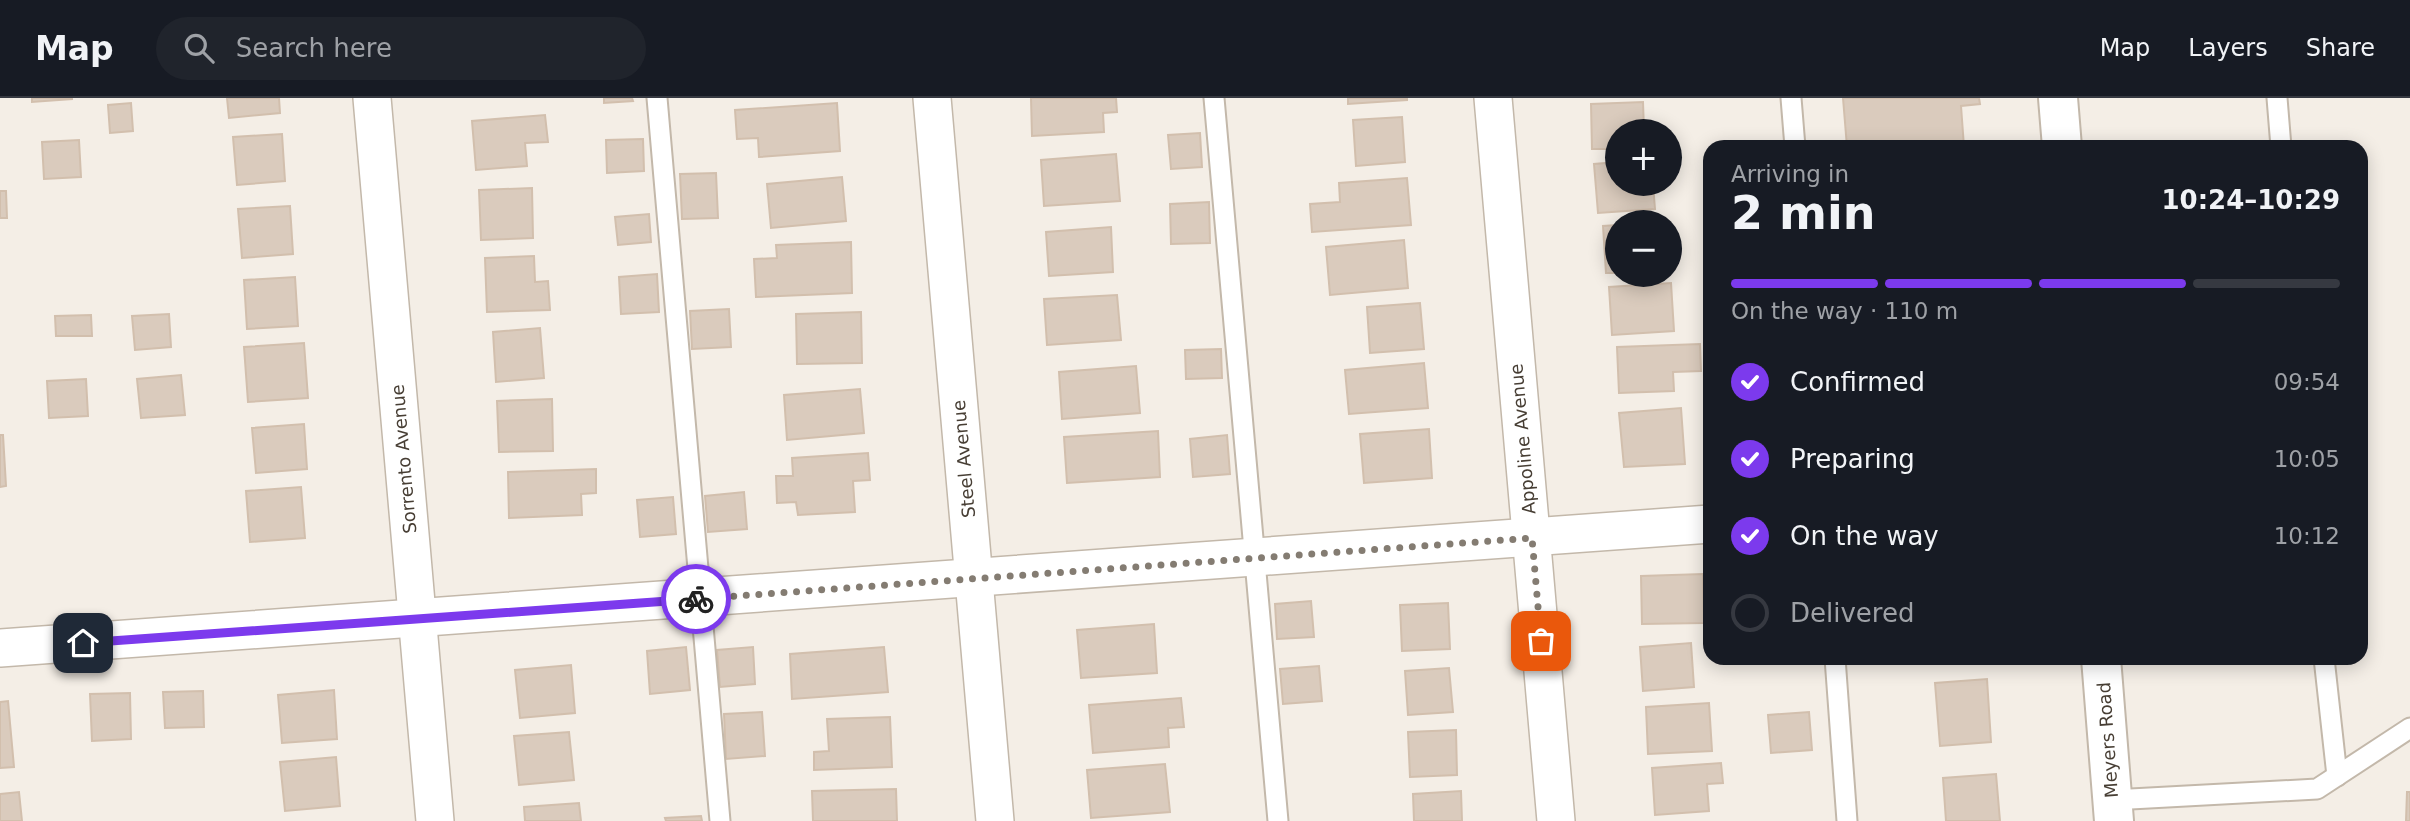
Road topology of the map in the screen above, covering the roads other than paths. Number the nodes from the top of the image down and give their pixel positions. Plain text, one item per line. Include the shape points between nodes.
1 (372, 98) edge
2 (657, 98) edge
3 (932, 98) edge
4 (1214, 98) edge
5 (1493, 98) edge
6 (1791, 98) edge
7 (2058, 98) edge
8 (2277, 98) edge
9 (1794, 140) edge
10 (2061, 140) edge
11 (2280, 140) edge
12 (1703, 525) edge
13 (1532, 538) junction
14 (1255, 558) junction
15 (974, 579) junction
16 (701, 598) junction
17 (418, 619) junction
18 (0, 649) edge
19 (1836, 665) edge
20 (2102, 665) edge
21 (2325, 665) edge
22 (2410, 728) edge
23 (2337, 776) junction
24 (2113, 810) edge
25 (435, 821) edge
26 (720, 821) edge
27 (995, 821) edge
28 (1278, 821) edge
29 (1556, 821) edge
30 (1847, 821) edge

1 - 17 street, Sorrento Avenue
2 - 16 lane
3 - 15 street, Steel Avenue
4 - 14 lane
5 - 13 street, Appoline Avenue
6 - 9 lane
7 - 10 street
8 - 11 lane
12 - 13 street
13 - 14 street
13 - 29 street, Appoline Avenue
14 - 15 street
14 - 28 lane
15 - 16 street
15 - 27 street, Steel Avenue
16 - 17 street
16 - 26 lane
17 - 18 street
17 - 25 street, Sorrento Avenue
19 - 30 lane
20 - 24 street, Meyers Road
21 - 23 lane
22 - 23 lane
23 - 24 lane via 2317,789

